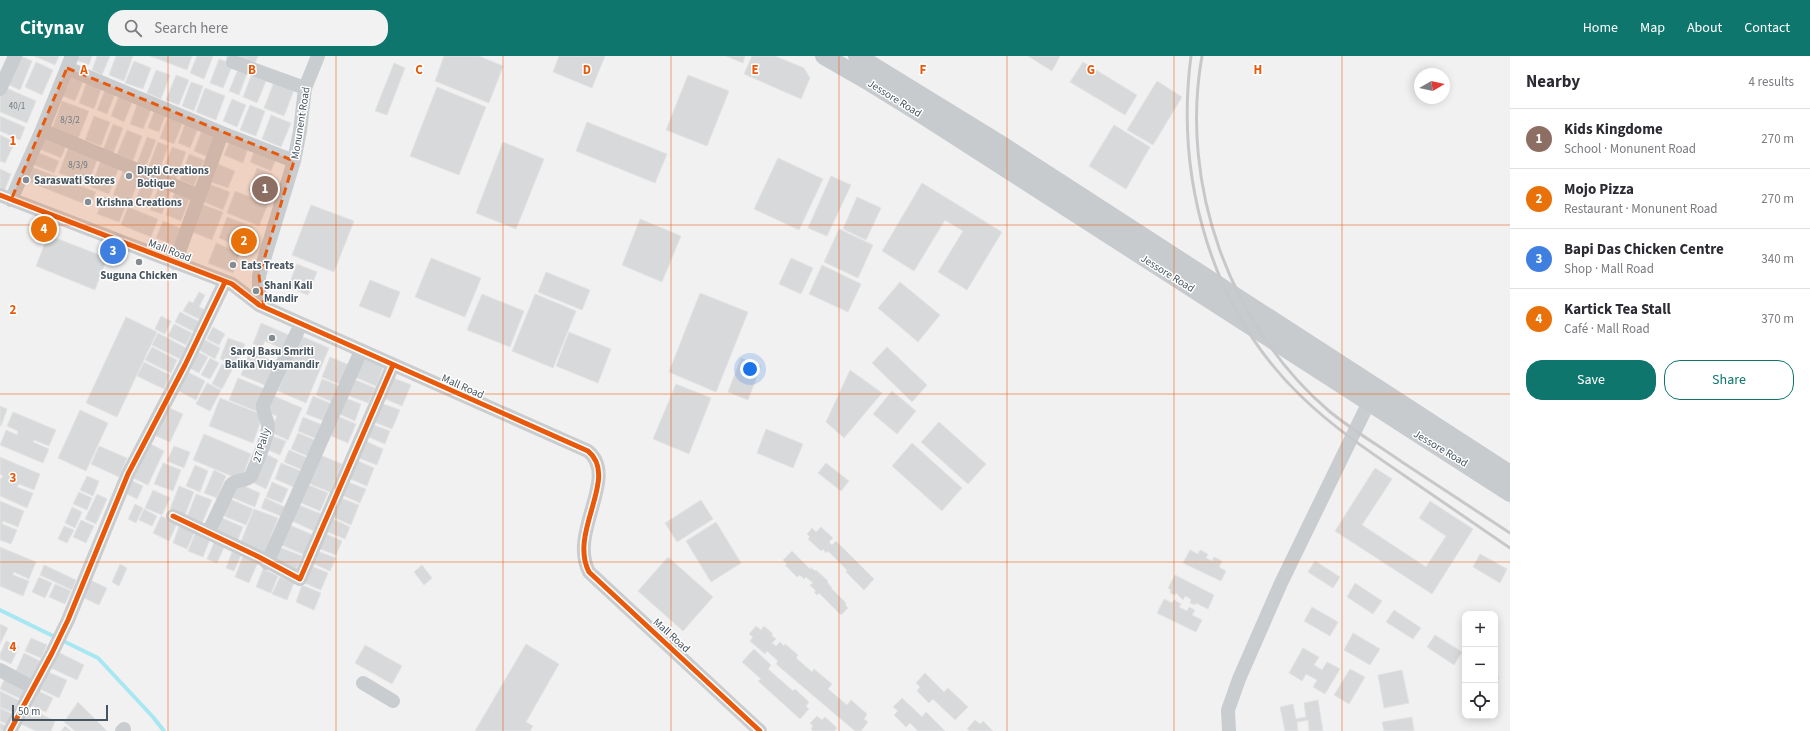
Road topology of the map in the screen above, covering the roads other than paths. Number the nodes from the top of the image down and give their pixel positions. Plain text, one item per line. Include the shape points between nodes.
1 (318, 56) edge
2 (824, 56) edge
3 (857, 56) edge
4 (8, 62) edge
5 (70, 62) edge
6 (233, 62) dead end
7 (304, 88) junction
8 (0, 89) edge
9 (42, 130) junction
10 (222, 133) junction
11 (294, 161) junction
12 (199, 196) junction
13 (5, 197) edge
14 (176, 263) junction
15 (259, 276) junction
16 (229, 283) junction
17 (264, 307) junction
18 (301, 324) junction
19 (361, 351) junction
20 (393, 365) junction
21 (1373, 396) junction
22 (1510, 474) edge
23 (1510, 493) edge
24 (173, 516) dead end
25 (208, 533) junction
26 (267, 563) junction
27 (0, 670) edge
28 (363, 683) dead end
29 (34, 688) junction
30 (393, 701) dead end
31 (10, 731) edge
32 (760, 731) edge
33 (1229, 731) edge

1 - 7 street, Monunent Road
2 - 21 main road, Jessore Road via 872,83
3 - 21 main road, Jessore Road via 1005,147
4 - 8 street
5 - 9 street
5 - 10 street
6 - 7 street
7 - 11 street, Monunent Road
9 - 12 street
9 - 13 street
10 - 11 street
10 - 12 street
11 - 15 street, Monunent Road
12 - 14 street
13 - 14 street, Mall Road
14 - 16 street, Mall Road
15 - 16 street via 252,281
15 - 17 street, Monunent Road via 259,292
16 - 17 street, Mall Road
16 - 29 street via 128,474 68,620
17 - 18 street, Mall Road
18 - 19 street, Mall Road
18 - 25 street, 27 Pally via 263,405 268,430 251,476 231,486
19 - 20 street, Mall Road
19 - 26 street
20 - 26 street via 300,579
20 - 32 street, Mall Road via 592,454 599,475 583,543 589,572
21 - 22 main road, Jessore Road
21 - 23 main road, Jessore Road
21 - 33 street via 1281,583 1242,672 1228,710
24 - 25 street
25 - 26 street
27 - 29 street
28 - 30 street
29 - 31 street

